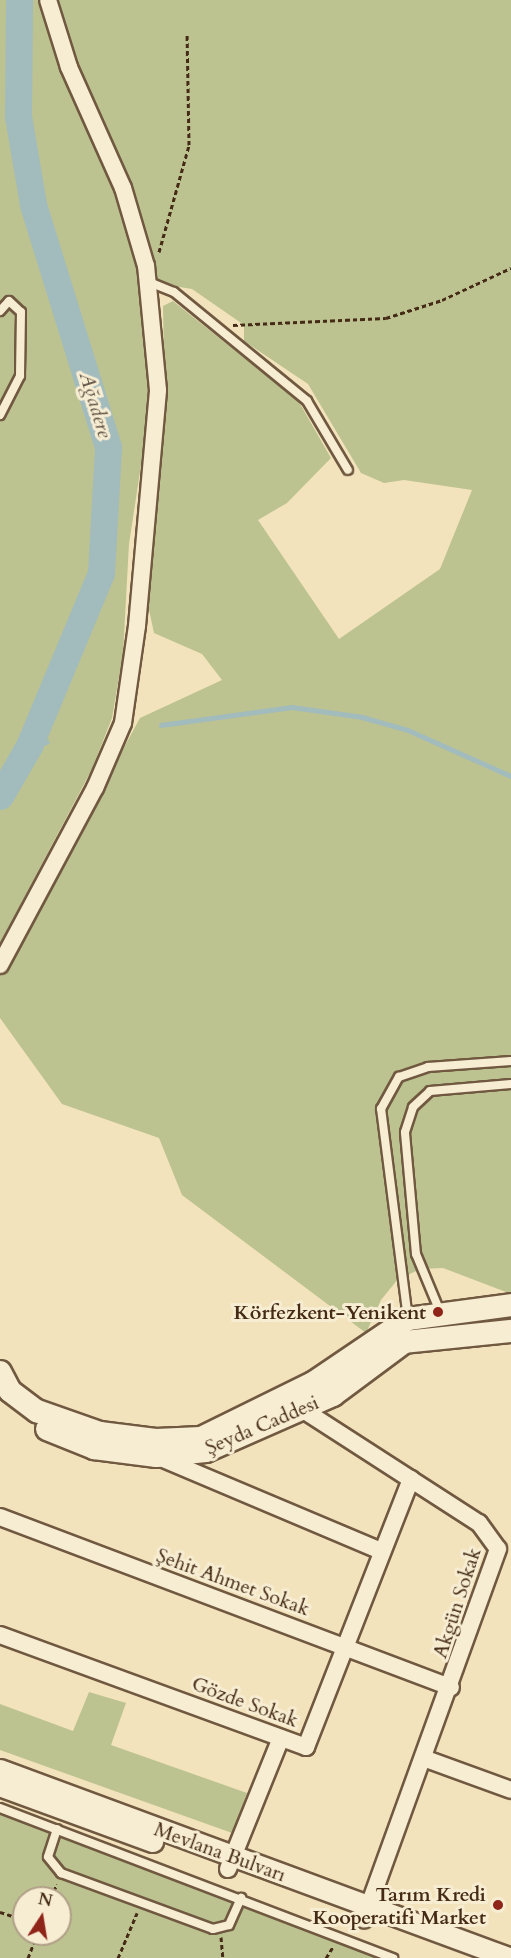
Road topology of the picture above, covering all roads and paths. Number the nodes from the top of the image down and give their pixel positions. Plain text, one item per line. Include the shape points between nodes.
1 (48, 0) edge
2 (187, 33) dead end
3 (511, 268) edge
4 (149, 282) junction
5 (0, 311) edge
6 (210, 324) junction
7 (0, 415) edge
8 (348, 470) dead end
9 (0, 965) edge
10 (511, 1061) edge
11 (511, 1084) edge
12 (511, 1305) edge
13 (441, 1315) junction
14 (408, 1319) junction
15 (511, 1332) edge
16 (0, 1372) edge
17 (283, 1398) junction
18 (0, 1401) edge
19 (303, 1409) junction
20 (156, 1448) junction
21 (411, 1479) junction
22 (0, 1517) edge
23 (381, 1551) junction
24 (0, 1635) edge
25 (345, 1646) junction
26 (451, 1688) junction
27 (281, 1738) junction
28 (426, 1759) junction
29 (0, 1770) edge
30 (0, 1786) edge
31 (511, 1790) edge
32 (0, 1808) edge
33 (57, 1829) junction
34 (230, 1863) junction
35 (60, 1873) junction
36 (55, 1886) edge
37 (241, 1898) junction
38 (141, 1903) junction
39 (366, 1913) junction
40 (220, 1929) junction
41 (118, 1958) edge
42 (223, 1958) edge
43 (393, 1958) edge
44 (472, 1958) edge
45 (509, 1958) edge

1 - 4 street via 69,67 123,188
2 - 4 path via 189,145 180,190
3 - 6 path via 442,300 386,318
4 - 6 lane via 174,292
4 - 9 street via 158,390 125,714 95,788
5 - 7 lane via 9,301 21,312 20,376
6 - 8 lane via 307,401
10 - 14 lane via 428,1067 399,1077 381,1109
11 - 13 lane via 430,1090 412,1107 405,1132 416,1254
12 - 13 main road
13 - 14 main road
14 - 17 main road, Şeyda Caddesi
15 - 19 main road, Şeyda Caddesi via 395,1346 333,1395
16 - 20 main road, Şeyda Caddesi via 10,1391 37,1411
17 - 19 street, Akgün Sokak
17 - 20 main road, Şeyda Caddesi via 201,1438
18 - 20 main road, Şeyda Caddesi via 28,1421 94,1449
19 - 20 main road, Şeyda Caddesi via 206,1451
19 - 21 street, Akgün Sokak
20 - 23 street
21 - 23 street, Gözde Sokak
21 - 26 street, Akgün Sokak via 479,1523 498,1549
22 - 25 street, Şehit Ahmet Sokak
23 - 25 street, Gözde Sokak
24 - 27 street, Gözde Sokak
25 - 26 street, Şehit Ahmet Sokak
25 - 27 street, Gözde Sokak via 306,1747
26 - 28 street, Akgün Sokak
27 - 34 street
28 - 31 street
28 - 39 street, Akgün Sokak
29 - 34 street, Mevlana Bulvarı
30 - 34 street, Mevlana Bulvarı
32 - 33 lane
33 - 35 lane via 48,1857
33 - 37 lane
34 - 39 street, Mevlana Bulvarı
35 - 36 path
35 - 38 lane
37 - 40 lane via 233,1920
37 - 43 lane
38 - 40 lane
38 - 41 path
39 - 44 street, Mevlana Bulvarı
39 - 45 street, Mevlana Bulvarı
40 - 42 path

